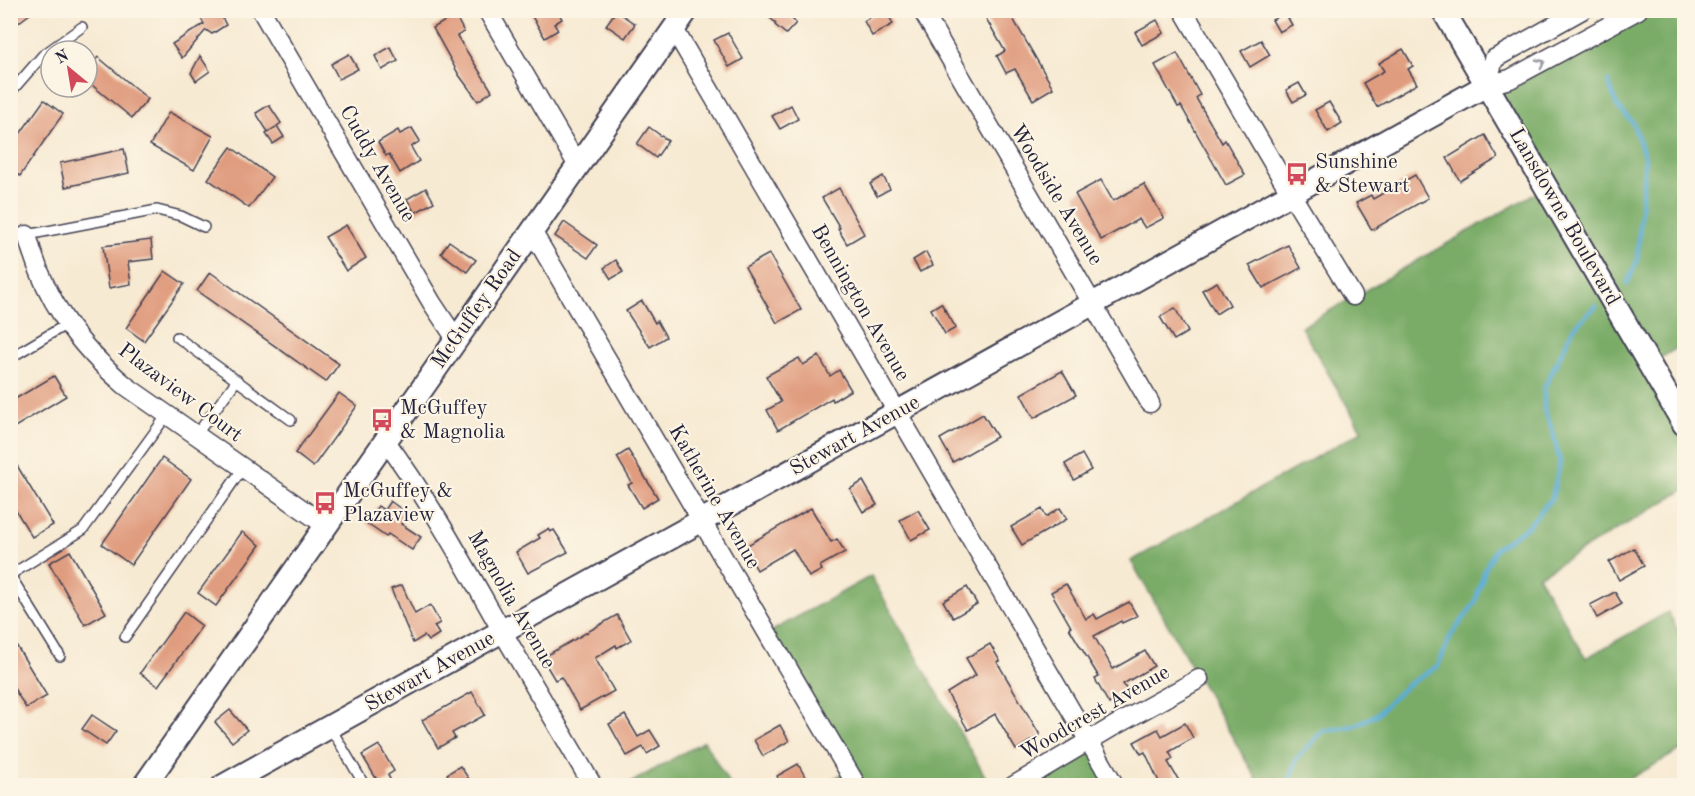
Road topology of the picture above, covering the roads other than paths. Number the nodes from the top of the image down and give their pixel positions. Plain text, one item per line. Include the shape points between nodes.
1 (261, 10) edge
2 (487, 10) edge
3 (922, 10) edge
4 (1184, 10) edge
5 (1443, 10) edge
6 (1582, 10) edge
7 (1638, 10) edge
8 (681, 20) edge
9 (82, 27) dead end
10 (1487, 85) junction
11 (10, 93) edge
12 (578, 166) junction
13 (1291, 194) junction
14 (204, 227) dead end
15 (532, 231) junction
16 (19, 233) edge
17 (1353, 296) dead end
18 (1094, 304) junction
19 (67, 324) junction
20 (177, 337) dead end
21 (456, 339) junction
22 (10, 358) edge
23 (237, 381) junction
24 (1150, 403) dead end
25 (898, 412) junction
26 (167, 415) junction
27 (291, 420) dead end
28 (1684, 424) edge
29 (196, 435) junction
30 (385, 440) junction
31 (243, 468) junction
32 (702, 521) junction
33 (325, 525) junction
34 (503, 632) junction
35 (125, 637) dead end
36 (60, 656) dead end
37 (1199, 679) dead end
38 (330, 727) junction
39 (1090, 741) junction
40 (235, 783) edge
41 (144, 786) edge
42 (364, 786) edge
43 (593, 786) edge
44 (857, 786) edge
45 (1013, 786) edge
46 (1115, 786) edge

1 - 21 street, Cuddy Avenue
2 - 12 street
3 - 18 street, Woodside Avenue
4 - 13 street
5 - 10 street, Lansdowne Boulevard
6 - 10 street via 1494,59
10 -> 7 street, Stewart Avenue via 1510,79
8 - 12 street, McGuffey Road
8 - 25 street, Bennington Avenue
9 - 11 lane via 43,55
10 - 13 street, Stewart Avenue
10 - 28 street, Lansdowne Boulevard
12 - 15 street, McGuffey Road
13 - 17 street
13 - 18 street, Stewart Avenue
14 - 16 lane via 157,210
15 - 21 street, McGuffey Road
15 - 32 street, Katherine Avenue
16 - 19 street, Plazaview Court
18 - 24 street, Woodside Avenue
18 - 25 street, Stewart Avenue
19 - 22 lane
19 - 26 street, Plazaview Court via 105,368
20 - 23 lane
21 - 30 street, McGuffey Road
23 - 27 lane
23 - 29 lane
25 - 32 street, Stewart Avenue
25 - 39 street, Bennington Avenue
26 - 29 street, Plazaview Court
26 - 36 lane via 83,530 10,575
29 - 31 street, Plazaview Court
30 - 33 street, McGuffey Road
30 - 34 street, Magnolia Avenue via 458,550
31 - 33 street, Plazaview Court
31 - 35 lane
32 - 34 street, Stewart Avenue
32 - 44 street, Katherine Avenue
33 - 41 street, McGuffey Road
34 - 38 street, Stewart Avenue
34 - 43 street, Magnolia Avenue
37 - 39 street, Woodcrest Avenue
38 - 40 street, Stewart Avenue
38 - 42 lane
39 - 45 street, Woodcrest Avenue
39 - 46 street, Bennington Avenue

